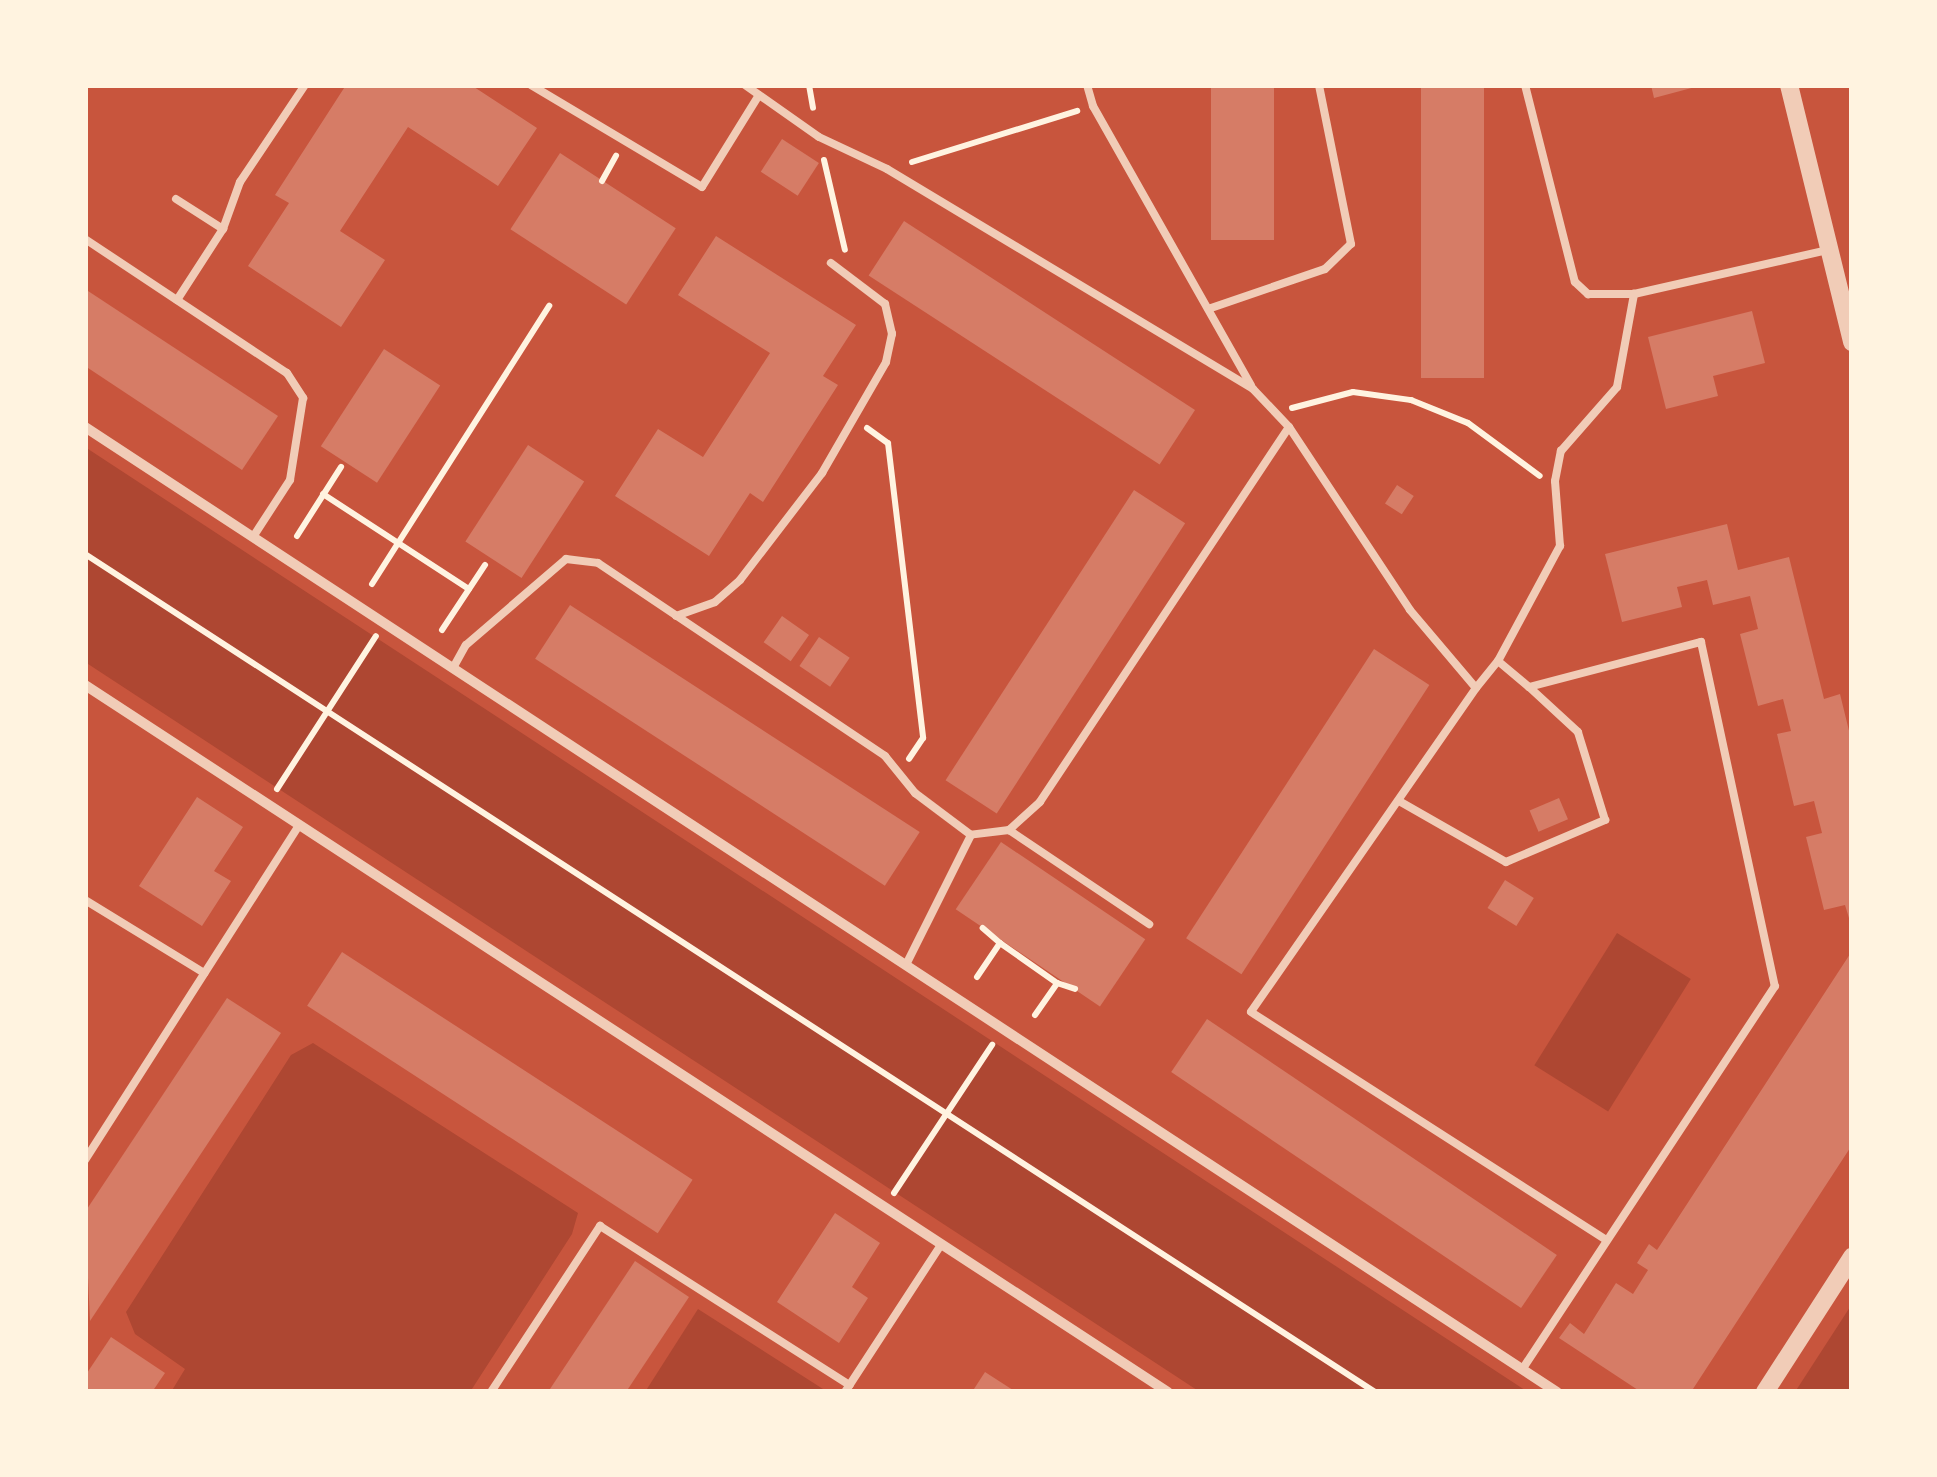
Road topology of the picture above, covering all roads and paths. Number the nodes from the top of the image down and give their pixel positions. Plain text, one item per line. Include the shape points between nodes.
1 (305, 85) edge
2 (531, 85) edge
3 (745, 85) edge
4 (809, 85) edge
5 (1087, 85) edge
6 (1319, 85) edge
7 (1525, 85) edge
8 (1788, 85) edge
9 (760, 94) junction
10 (1092, 106) junction
11 (819, 138) junction
12 (888, 169) junction
13 (176, 200) dead end
14 (224, 228) junction
15 (85, 239) edge
16 (1830, 249) junction
17 (831, 264) dead end
18 (852, 279) junction
19 (1634, 294) junction
20 (177, 300) junction
21 (549, 306) dead end
22 (1211, 308) junction
23 (1852, 342) edge
24 (1253, 389) junction
25 (1278, 411) junction
26 (85, 427) edge
27 (1289, 427) junction
28 (888, 444) dead end
29 (341, 467) dead end
30 (1555, 480) junction
31 (323, 494) junction
32 (297, 536) dead end
33 (253, 537) junction
34 (399, 544) junction
35 (85, 554) edge
36 (484, 565) dead end
37 (372, 584) dead end
38 (468, 589) junction
39 (676, 616) junction
40 (384, 623) junction
41 (442, 630) dead end
42 (1498, 661) junction
43 (453, 668) junction
44 (85, 685) edge
45 (1529, 686) junction
46 (1476, 688) junction
47 (326, 710) junction
48 (908, 761) dead end
49 (1399, 802) junction
50 (267, 804) junction
51 (299, 825) junction
52 (1010, 830) junction
53 (971, 835) junction
54 (85, 900) edge
55 (1149, 924) dead end
56 (984, 928) dead end
57 (1000, 943) junction
58 (906, 965) junction
59 (204, 973) junction
60 (976, 977) dead end
61 (1057, 982) junction
62 (1076, 990) dead end
63 (1035, 1015) dead end
64 (1003, 1028) junction
65 (946, 1114) junction
66 (85, 1160) edge
67 (884, 1207) junction
68 (1606, 1240) junction
69 (942, 1244) junction
70 (1852, 1257) edge
71 (1522, 1368) junction
72 (848, 1388) edge
73 (490, 1392) edge
74 (1168, 1392) edge
75 (1375, 1392) edge
76 (1558, 1392) edge
77 (1765, 1392) edge

1 - 14 lane via 240,182
2 - 9 lane via 702,187
3 - 9 lane
4 - 11 path
5 - 10 lane
6 - 22 lane via 1350,244 1324,269
7 - 19 lane via 1575,282 1588,294
8 - 16 street
9 - 11 lane
10 - 12 path
10 - 22 lane
11 - 12 lane
11 - 18 path
12 - 24 lane
13 - 14 lane
14 - 20 lane
15 - 20 lane
16 - 19 lane
16 - 23 street
17 - 18 lane
18 - 39 lane via 884,304 892,334 886,362 822,473 740,580 714,602
19 - 30 lane via 1617,387 1561,451
20 - 33 lane via 287,373 302,398 290,480
21 - 34 path
22 - 24 lane
24 - 25 lane
25 - 27 lane
25 - 30 path via 1354,392 1411,400 1468,423 1536,475
26 - 33 street
27 - 46 lane via 1410,610
27 - 52 lane via 1040,802
28 - 48 path via 923,738
29 - 31 path
30 - 42 lane via 1560,546
31 - 32 path
31 - 34 path
33 - 40 street
34 - 37 path
34 - 38 path
35 - 47 path
36 - 38 path
38 - 41 path
39 - 43 lane via 598,563 566,559 466,645
39 - 53 lane via 884,756 915,794
40 - 43 street
40 - 47 path
42 - 45 lane
42 - 46 lane
43 - 58 street
44 - 50 street
45 - 49 lane via 1578,732 1605,820 1506,862
45 - 68 lane via 1701,642 1775,986
46 - 49 lane
47 - 50 path
47 - 65 path
49 - 68 lane via 1251,1012
50 - 51 street
51 - 59 lane
51 - 67 street
52 - 53 lane
52 - 55 lane
53 - 58 lane
54 - 59 lane
56 - 57 path
57 - 60 path
57 - 61 path
58 - 64 street
59 - 66 lane
61 - 62 path
61 - 63 path
64 - 65 path
64 - 71 street
65 - 67 path
65 - 75 path
67 - 69 street
68 - 71 lane
69 - 72 lane
69 - 74 street
70 - 77 street
71 - 76 street
72 - 73 lane via 600,1226

